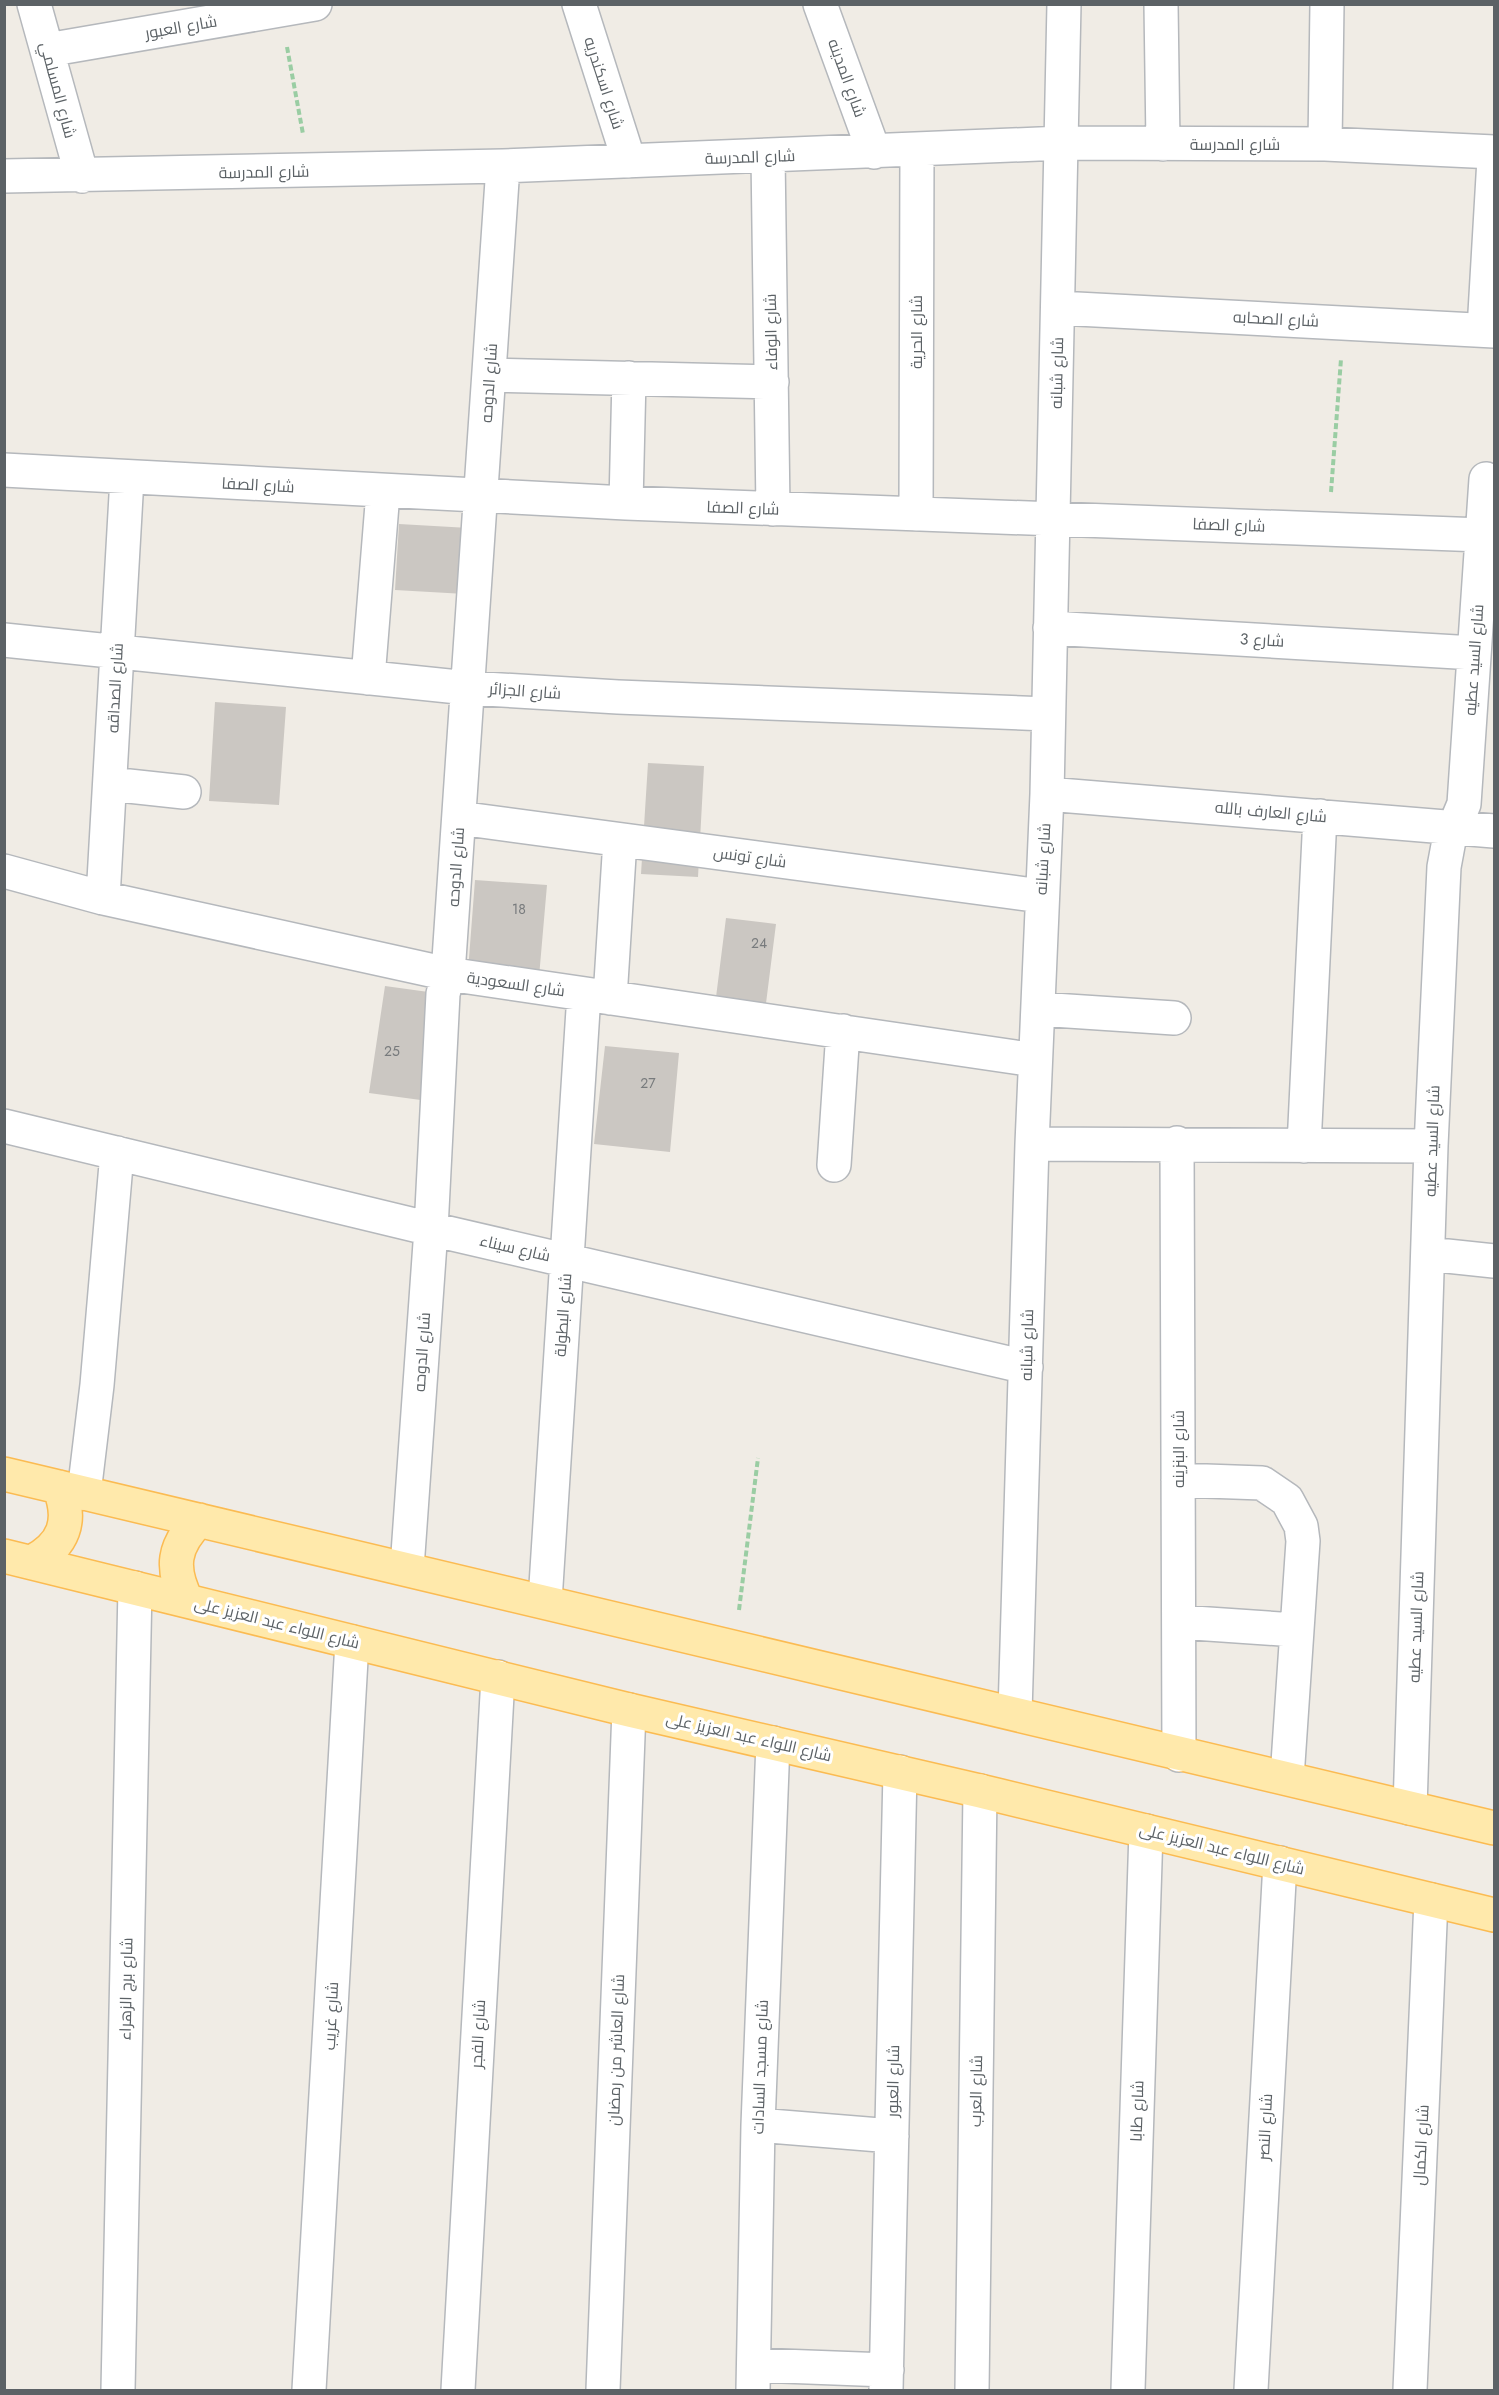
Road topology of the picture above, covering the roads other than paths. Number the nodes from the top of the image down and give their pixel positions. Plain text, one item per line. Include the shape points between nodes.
1 (34, 4) edge
2 (315, 4) edge
3 (579, 4) edge
4 (820, 4) edge
5 (1064, 4) edge
6 (1161, 4) edge
7 (1327, 4) edge
8 (159, 18) edge
9 (47, 50) junction
10 (1062, 143) junction
11 (1163, 144) junction
12 (1325, 144) junction
13 (917, 150) junction
14 (874, 152) junction
15 (1494, 152) edge
16 (768, 156) junction
17 (1494, 159) edge
18 (629, 161) junction
19 (503, 166) junction
20 (82, 176) junction
21 (4, 177) edge
22 (1058, 308) junction
23 (1489, 330) edge
24 (490, 375) junction
25 (629, 378) junction
26 (772, 382) junction
27 (4, 470) edge
28 (127, 477) junction
29 (1486, 479) dead end
30 (383, 492) junction
31 (481, 496) junction
32 (626, 503) junction
33 (773, 509) junction
34 (916, 514) junction
35 (1053, 518) junction
36 (1482, 535) junction
37 (1050, 628) junction
38 (4, 640) edge
39 (117, 652) junction
40 (1474, 652) junction
41 (368, 678) junction
42 (468, 688) junction
43 (1047, 714) junction
44 (110, 784) junction
45 (184, 792) dead end
46 (1047, 794) junction
47 (1320, 816) junction
48 (459, 819) junction
49 (1455, 828) junction
50 (1494, 831) edge
51 (620, 840) junction
52 (4, 871) edge
53 (1041, 896) junction
54 (103, 898) junction
55 (448, 974) junction
56 (597, 996) junction
57 (1038, 1009) junction
58 (1174, 1018) dead end
59 (843, 1031) junction
60 (1035, 1060) junction
61 (4, 1126) edge
62 (1177, 1143) junction
63 (1032, 1144) junction
64 (1304, 1146) junction
65 (1431, 1146) junction
66 (117, 1153) junction
67 (834, 1165) dead end
68 (430, 1229) junction
69 (1428, 1254) junction
70 (567, 1260) junction
71 (1494, 1260) edge
72 (1026, 1367) junction
73 (4, 1474) edge
74 (1178, 1480) junction
75 (72, 1490) junction
76 (199, 1520) junction
77 (18, 1559) edge
78 (407, 1569) junction
79 (135, 1588) junction
80 (187, 1601) junction
81 (545, 1601) junction
82 (1179, 1622) junction
83 (1295, 1630) junction
84 (352, 1642) junction
85 (498, 1677) junction
86 (629, 1710) junction
87 (1015, 1713) junction
88 (773, 1743) junction
89 (1179, 1755) junction
90 (900, 1772) junction
91 (1287, 1779) junction
92 (980, 1791) junction
93 (1410, 1808) junction
94 (1494, 1828) edge
95 (1146, 1831) junction
96 (1280, 1863) junction
97 (1431, 1900) junction
98 (1494, 1916) edge
99 (758, 2125) junction
100 (891, 2136) junction
101 (753, 2378) edge
102 (886, 2380) edge
103 (118, 2391) edge
104 (309, 2391) edge
105 (458, 2391) edge
106 (603, 2391) edge
107 (972, 2391) edge
108 (1128, 2391) edge
109 (1251, 2391) edge
110 (1410, 2391) edge

1 - 9 street, شارع المسلمي
2 - 8 street, شارع العبور
3 - 18 street, شارع اسكندريه
4 - 14 street, شارع المدينه
5 - 10 street, شارع شبانه
6 - 11 street
7 - 12 street
8 - 9 street, شارع العبور
9 - 20 street, شارع المسلمي
10 - 11 street, شارع المدرسة
10 - 13 street, شارع المدرسة
10 - 22 street, شارع شبانه
11 - 12 street, شارع المدرسة
12 - 15 street, شارع المدرسة
13 - 14 street, شارع المدرسة
13 - 34 street, شارع الحرية
14 - 16 street, شارع المدرسة
16 - 18 street, شارع المدرسة
16 - 26 street, شارع الوفاء
17 - 23 street
18 - 19 street, شارع المدرسة
19 - 20 street, شارع المدرسة
19 - 24 street, شارع الدوحه
20 - 21 street, شارع المدرسة
22 - 23 street, شارع الصحابه
22 - 35 street, شارع شبانه
24 - 25 street
24 - 31 street, شارع الدوحه
25 - 26 street
25 - 32 street
26 - 33 street, شارع الوفاء
27 - 28 street, شارع الصفا
28 - 30 street, شارع الصفا
28 - 39 street, شارع الصداقه
29 - 36 street, شارع السيد عطيه
30 - 31 street, شارع الصفا
30 - 41 street
31 - 32 street, شارع الصفا
31 - 42 street, شارع الدوحه
32 - 33 street, شارع الصفا
33 - 34 street, شارع الصفا
34 - 35 street, شارع الصفا
35 - 36 street, شارع الصفا
35 - 37 street, شارع شبانه
36 - 40 street, شارع السيد عطيه
37 - 40 street, شارع 3
37 - 43 street, شارع شبانه
38 - 39 street, شارع الجزائر
39 - 41 street, شارع الجزائر
39 - 44 street, شارع الصداقه
40 - 49 street, شارع السيد عطيه via 1464,804
41 - 42 street, شارع الجزائر
42 - 43 street, شارع الجزائر
42 - 48 street, شارع الدوحه
43 - 46 street, شارع شبانه
44 - 45 street
44 - 54 street, شارع الصداقه
46 - 47 street, شارع العارف بالله
46 - 53 street, شارع شبانه
47 - 49 street, شارع العارف بالله
47 - 64 street
48 - 51 street, شارع تونس
48 - 55 street, شارع الدوحه
49 - 50 street, شارع العارف بالله
49 - 65 street, شارع السيد عطيه via 1445,853
51 - 53 street, شارع تونس
51 - 56 street, شارع البطولة
52 - 54 street, شارع السعودية
53 - 57 street, شارع شبانه
54 - 55 street, شارع السعودية
55 - 56 street, شارع السعودية
55 - 68 street, شارع الدوحه via 443,994
56 - 59 street, شارع السعودية
56 - 70 street, شارع البطولة
57 - 58 street
57 - 60 street, شارع شبانه
59 - 60 street, شارع السعودية
59 - 67 street
60 - 63 street, شارع شبانه
61 - 66 street, شارع سيناء
62 - 63 street
62 - 64 street
62 - 74 street, شارع البنزينه
63 - 72 street, شارع شبانه
64 - 65 street
65 - 69 street, شارع السيد عطيه
66 - 68 street, شارع سيناء
66 - 75 street via 97,1385
68 - 70 street, شارع سيناء
68 - 78 street, شارع الدوحه
69 - 71 street
69 - 93 street, شارع السيد عطيه
70 - 72 street, شارع سيناء
70 - 81 street, شارع البطولة
72 - 87 street, شارع شبانه
73 - 75 main road
74 - 82 street, شارع البنزينه
74 - 83 street via 1262,1483 1287,1500 1301,1526 1303,1541
75 - 76 main road
75 - 77 main road via 66,1504 66,1522 48,1554
76 - 78 main road
76 - 80 main road via 186,1533 175,1567 178,1585
77 - 79 main road, شارع اللواء عبد العزيز على
78 - 81 main road
79 - 80 main road, شارع اللواء عبد العزيز على
79 - 103 street, شارع برج الزهراء
80 - 84 main road, شارع اللواء عبد العزيز على
81 - 87 main road
82 - 83 street
82 - 89 street, شارع البنزينه
83 - 91 street
84 - 85 main road, شارع اللواء عبد العزيز على
84 - 104 street, شارع غريب
85 - 86 main road, شارع اللواء عبد العزيز على
85 - 105 street, شارع الفجر
86 - 88 main road, شارع اللواء عبد العزيز على
86 - 106 street, شارع العاشر من رمضان
87 - 89 main road
88 - 90 main road, شارع اللواء عبد العزيز على
88 - 99 street, شارع مسجد السادات
89 - 91 main road
90 - 92 main road, شارع اللواء عبد العزيز على
90 - 100 street, شارع العبور
91 - 93 main road
92 - 95 main road, شارع اللواء عبد العزيز على
92 - 107 street, شارع العرب
93 - 94 main road
95 - 96 main road, شارع اللواء عبد العزيز على
95 - 108 street, شارع طابا
96 - 97 main road, شارع اللواء عبد العزيز على
96 - 109 street, شارع النصر
97 - 98 main road, شارع اللواء عبد العزيز على
97 - 110 street, شارع الكمال
99 - 100 street
99 - 101 street, شارع مسجد السادات
100 - 102 street, شارع العبور
101 - 102 street

